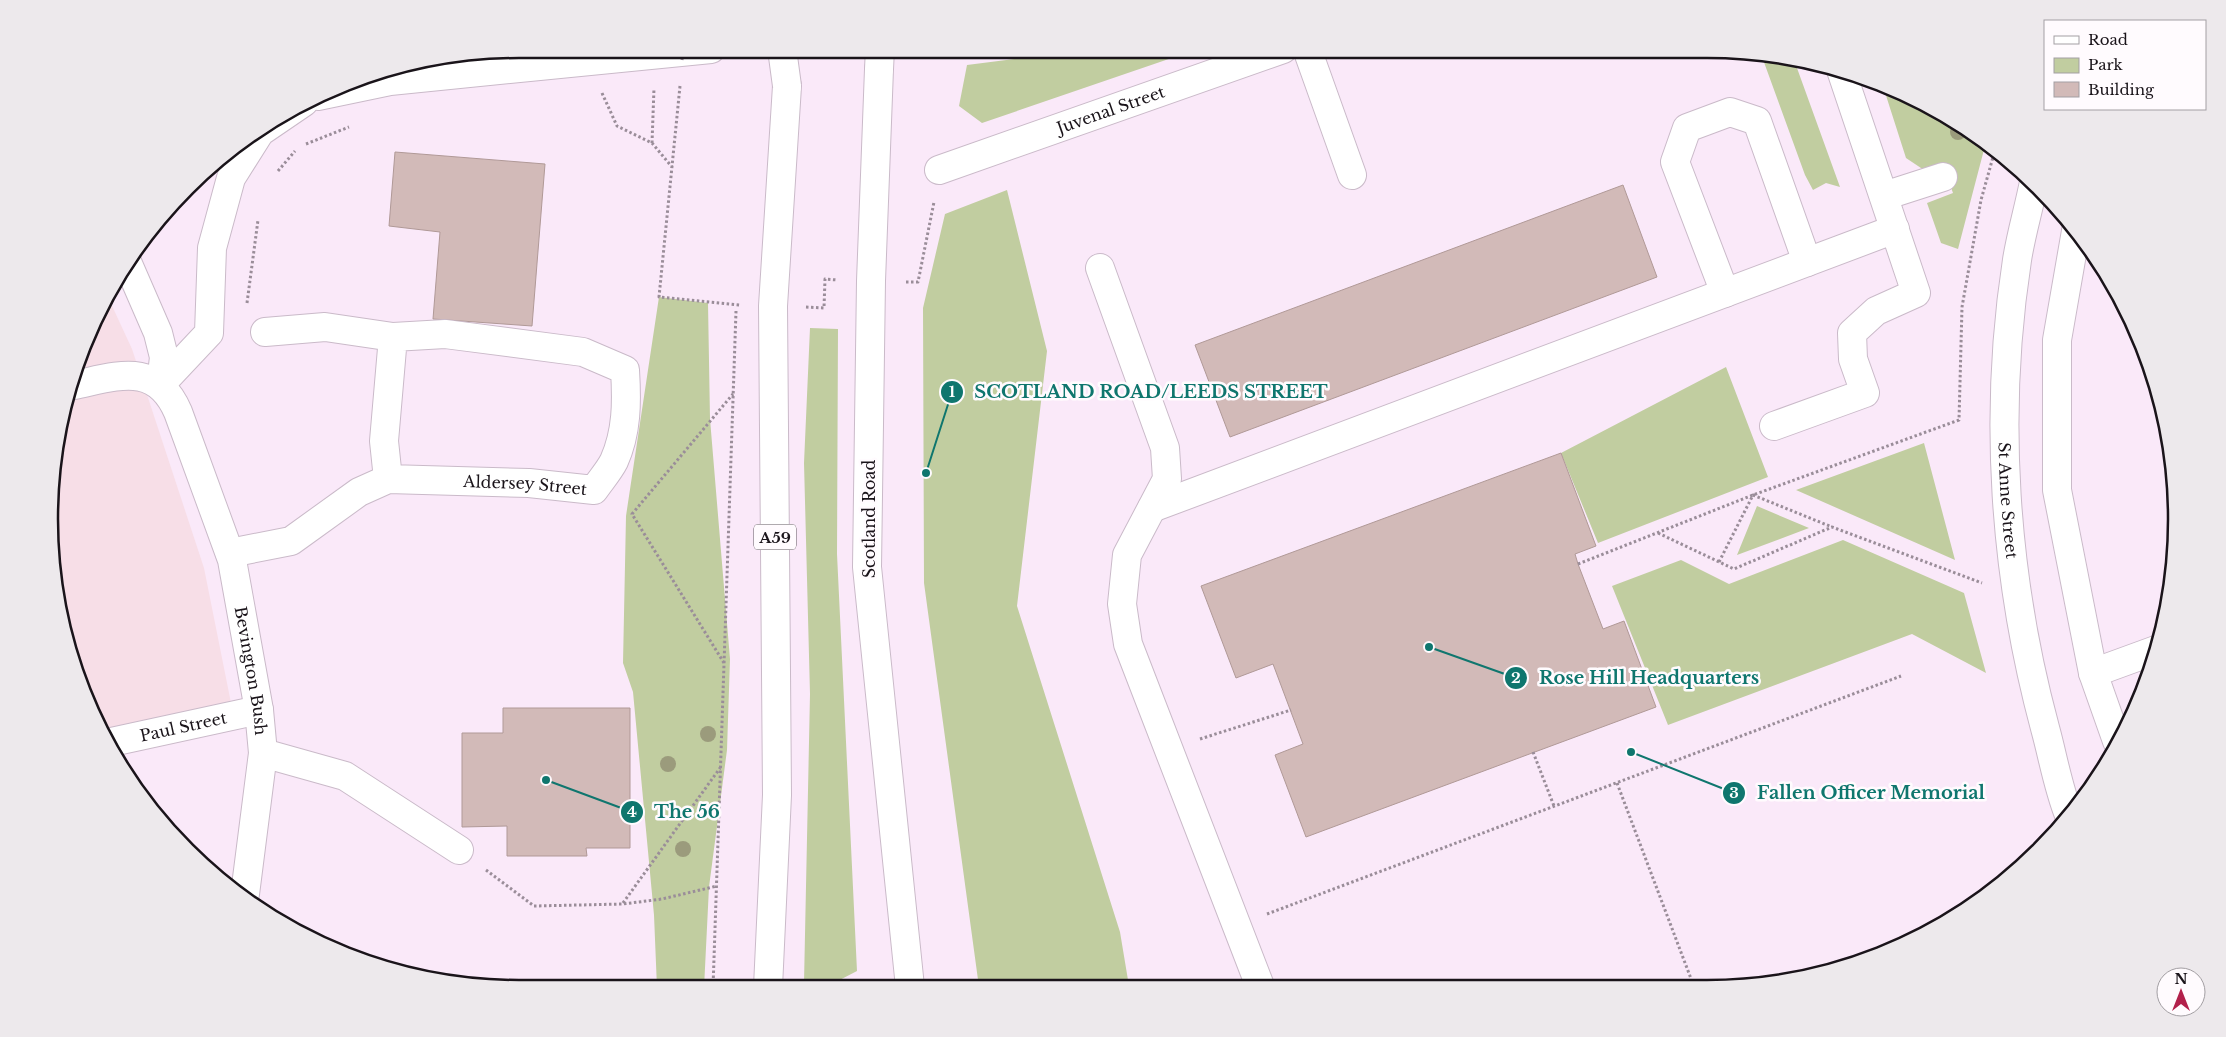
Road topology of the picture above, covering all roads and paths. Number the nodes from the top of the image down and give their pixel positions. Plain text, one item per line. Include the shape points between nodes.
1 (671, 57) edge
2 (783, 57) edge
3 (788, 57) edge
4 (1260, 57) edge
5 (1310, 57) edge
6 (880, 59) edge
7 (1844, 78) edge
8 (680, 80) dead end
9 (646, 86) dead end
10 (786, 86) junction
11 (353, 89) edge
12 (610, 90) dead end
13 (602, 91) junction
14 (592, 92) dead end
15 (359, 125) dead end
16 (255, 141) edge
17 (652, 142) junction
18 (1993, 157) edge
19 (672, 168) junction
20 (939, 170) joint
21 (277, 174) dead end
22 (1352, 175) dead end
23 (1942, 177) dead end
24 (2032, 192) edge
25 (1884, 196) junction
26 (259, 213) dead end
27 (1895, 229) junction
28 (2074, 240) edge
29 (1807, 262) junction
30 (1100, 268) dead end
31 (130, 270) edge
32 (870, 281) junction
33 (1725, 293) junction
34 (736, 305) junction
35 (773, 306) junction
36 (265, 332) joint
37 (393, 337) junction
38 (78, 384) edge
39 (160, 384) junction
40 (733, 393) junction
41 (1774, 426) dead end
42 (388, 479) junction
43 (1753, 495) junction
44 (1152, 508) junction
45 (1832, 527) junction
46 (1657, 533) junction
47 (230, 553) junction
48 (1719, 562) junction
49 (1578, 564) dead end
50 (2018, 597) junction
51 (2148, 653) edge
52 (724, 663) junction
53 (2093, 673) junction
54 (1901, 676) dead end
55 (259, 710) junction
56 (1291, 710) dead end
57 (2115, 734) edge
58 (115, 741) edge
59 (1168, 750) junction
60 (1533, 752) dead end
61 (263, 754) junction
62 (721, 766) junction
63 (1617, 782) junction
64 (1554, 806) junction
65 (2067, 807) edge
66 (459, 850) joint
67 (717, 886) junction
68 (246, 890) edge
69 (623, 904) junction
70 (1236, 925) junction
71 (909, 974) edge
72 (713, 980) edge
73 (768, 980) edge
74 (1258, 980) edge
75 (1691, 980) edge

1 - 11 main road via 390,81
2 - 10 main road, bridge
3 - 10 main road, A59, bridge
4 - 20 main road, Juvenal Street
5 - 22 main road
6 - 32 main road, Scotland Road
7 - 25 main road
8 - 19 path
9 - 17 path via 654,85
10 - 35 main road, A59
12 - 13 path
13 - 14 path
13 - 17 path via 617,126
15 - 21 path via 299,147
16 - 39 main road via 231,178 212,248 209,333
17 - 19 path
18 - 43 path via 1981,200 1962,307 1960,420
19 - 34 path via 658,297
20 - 32 path via 918,282
23 - 25 main road
24 - 50 main road, St Anne Street via 2017,259 2007,343 2003,451
25 - 27 main road
26 - 36 path via 244,332
27 - 29 main road
27 - 41 main road via 1916,293 1876,311 1852,333 1854,359 1865,394
28 - 53 main road via 2057,340 2057,490
29 - 33 main road
29 - 33 main road via 1757,121 1730,112 1687,128 1675,162
30 - 44 main road via 1165,448 1167,479
31 - 39 main road via 158,334 164,357
32 - 35 path via 825,279 824,308
32 - 71 main road, Scotland Road via 868,567
33 - 44 main road
34 - 35 path
34 - 40 path
35 - 73 main road, A59 via 777,795
36 - 37 main road via 325,327
37 - 42 main road via 384,441
37 - 42 main road, Aldersey Street via 445,334 583,352 625,370 627,402 624,430 614,462 594,490 529,483
38 - 39 main road via 126,375 144,377
39 - 47 main road, Bevington Bush via 178,412
40 - 52 path
40 - 52 path via 632,514
42 - 47 main road via 359,492 291,541
43 - 45 path
43 - 46 path
43 - 48 path
44 - 59 main road via 1127,555 1122,604 1128,644
45 - 48 path via 1734,569
45 - 50 path
46 - 48 path
46 - 49 path
47 - 55 main road, Bevington Bush
50 - 65 main road, St Anne Street via 2029,669
51 - 53 main road
52 - 62 path
53 - 57 main road
54 - 63 path
55 - 58 main road, Paul Street
55 - 61 main road, Bevington Bush
56 - 59 path
59 - 70 main road
60 - 64 path
61 - 66 main road, Bevington Bush via 345,776
61 - 68 main road
62 - 67 path
62 - 69 path
63 - 64 path
63 - 75 path
64 - 70 path
66 - 69 path via 534,906
67 - 69 path
67 - 72 path
70 - 74 main road

